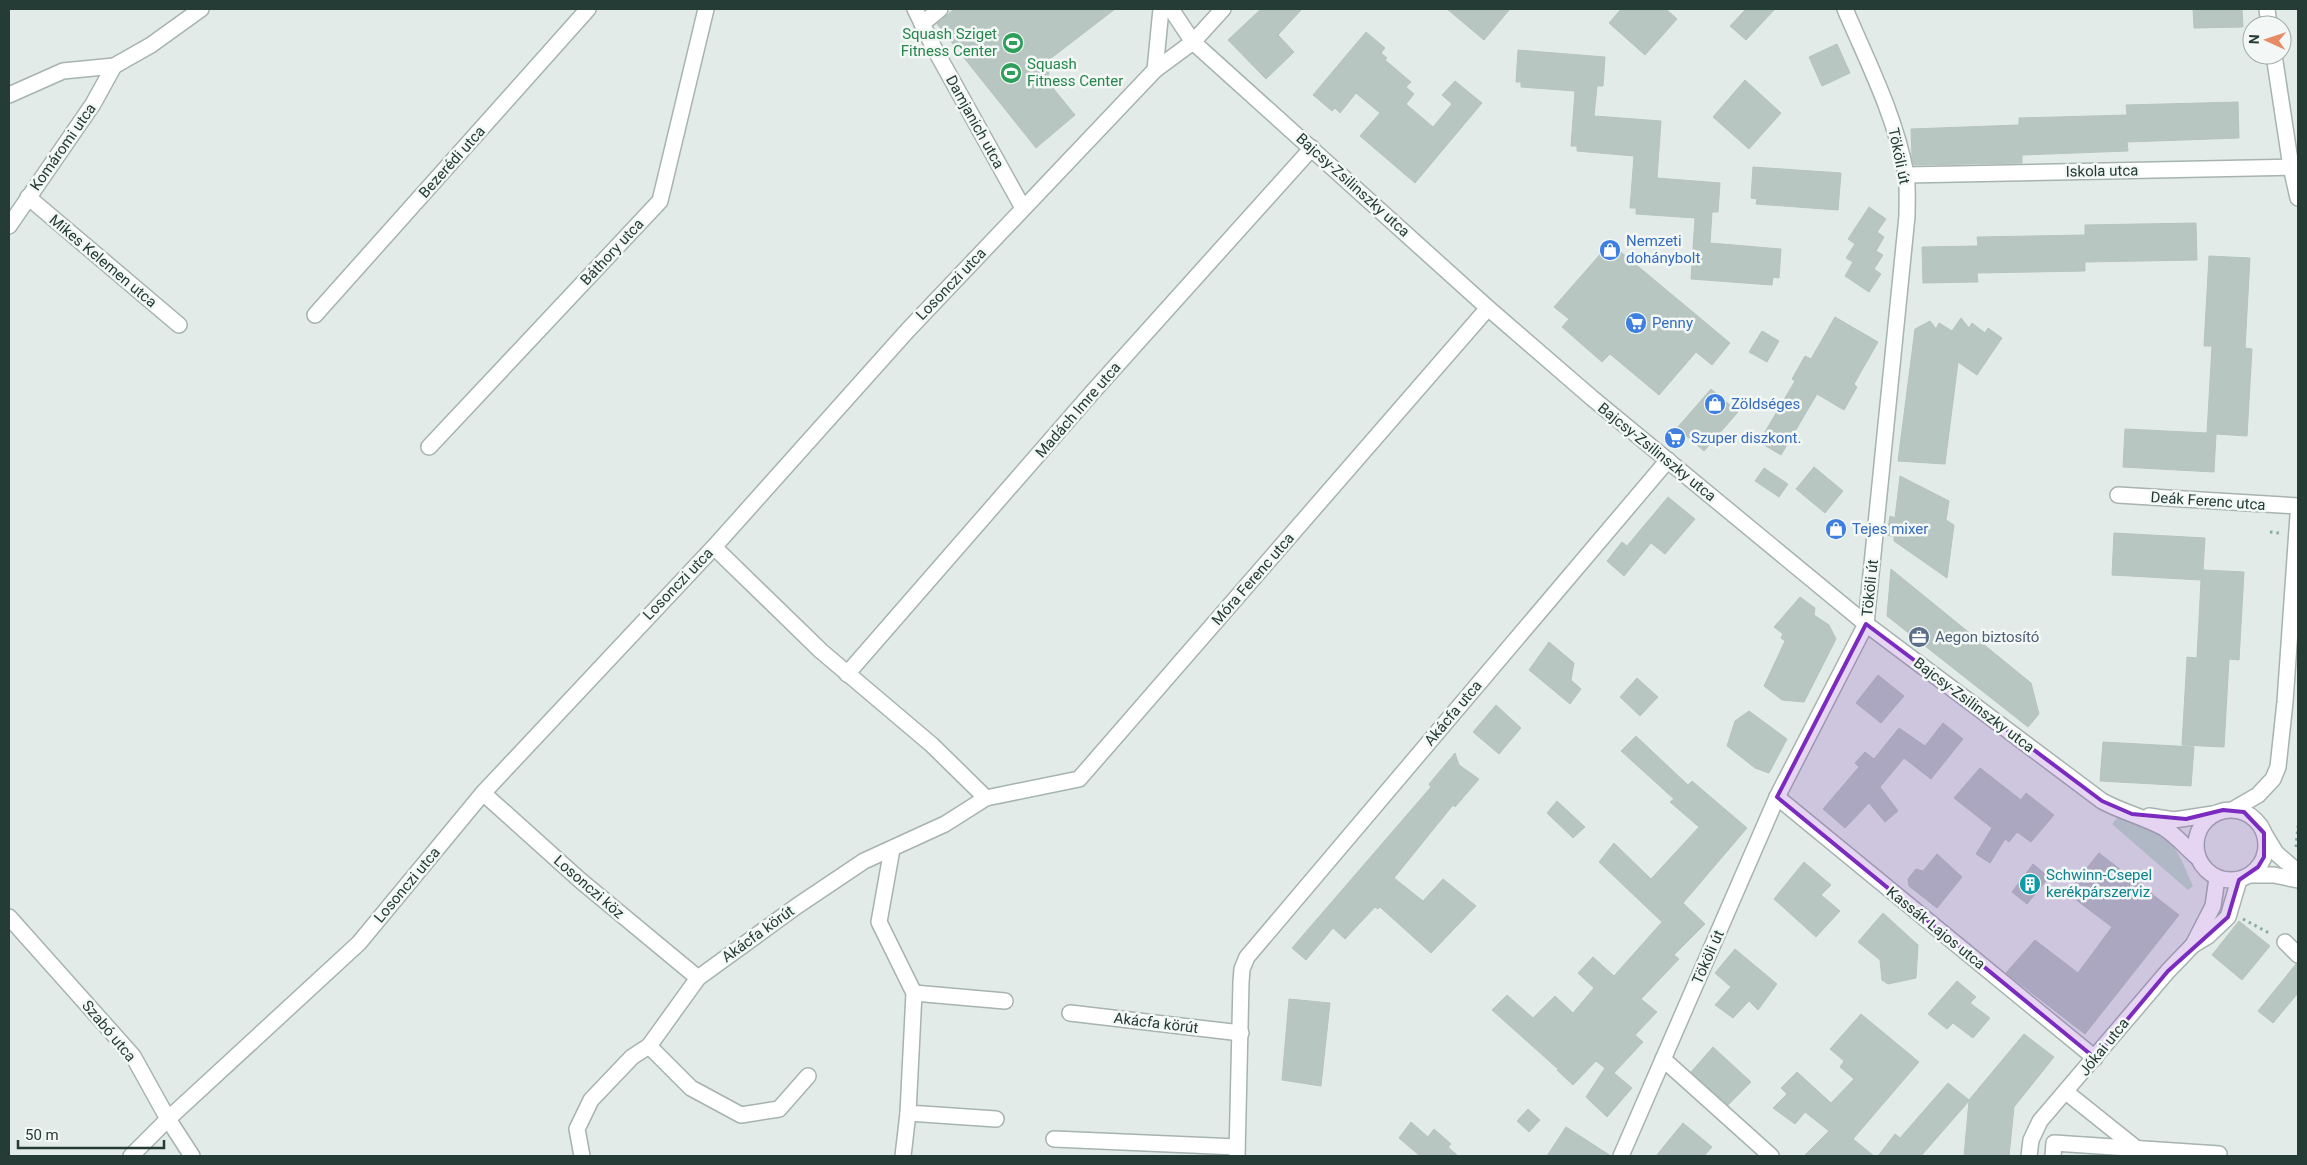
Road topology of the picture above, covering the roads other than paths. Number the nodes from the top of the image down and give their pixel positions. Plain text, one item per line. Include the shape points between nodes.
1 (201, 9) edge
2 (588, 9) edge
3 (706, 9) edge
4 (915, 9) edge
5 (940, 9) edge
6 (1161, 9) edge
7 (1171, 9) edge
8 (1223, 9) edge
9 (1845, 9) edge
10 (922, 24) junction
11 (1194, 42) junction
12 (2276, 65) edge
13 (114, 66) junction
14 (1155, 70) junction
15 (9, 95) edge
16 (1312, 148) junction
17 (2295, 167) edge
18 (1906, 175) junction
19 (28, 197) junction
20 (2298, 198) edge
21 (1023, 208) junction
22 (9, 226) edge
23 (1488, 308) junction
24 (315, 316) dead end
25 (179, 325) dead end
26 (430, 447) dead end
27 (1668, 460) junction
28 (2118, 495) dead end
29 (2298, 506) edge
30 (2298, 515) edge
31 (714, 548) junction
32 (1866, 624) junction
33 (847, 674) junction
34 (483, 793) junction
35 (1777, 797) junction
36 (986, 798) junction
37 (2234, 809) junction
38 (2132, 814) junction
39 (2212, 814) junction
40 (2264, 833) junction
41 (892, 848) junction
42 (2197, 857) junction
43 (2298, 872) edge
44 (2217, 878) junction
45 (2244, 878) junction
46 (2298, 880) edge
47 (9, 917) edge
48 (2285, 942) road end
49 (2193, 945) junction
50 (2298, 955) edge
51 (698, 978) junction
52 (914, 993) junction
53 (1004, 1001) dead end
54 (1070, 1013) dead end
55 (1241, 1033) junction
56 (648, 1046) junction
57 (2095, 1058) junction
58 (1663, 1059) junction
59 (808, 1076) dead end
60 (2066, 1092) junction
61 (908, 1113) junction
62 (168, 1119) junction
63 (996, 1119) dead end
64 (1054, 1139) dead end
65 (2136, 1148) junction
66 (1237, 1152) edge
67 (2219, 1154) dead end
68 (131, 1156) edge
69 (192, 1156) edge
70 (582, 1156) edge
71 (903, 1156) edge
72 (1621, 1156) edge
73 (1770, 1156) edge
74 (2029, 1156) edge
75 (2053, 1156) edge

1 - 13 street via 151,45
2 - 24 street, Bezerédi utca
3 - 26 street, Báthory utca via 660,201
4 - 10 street, Damjanich utca
5 - 10 street
6 - 14 street
7 - 11 street, Bajcsy-Zsilinszky utca
8 - 11 street, Losonczi utca
9 - 18 street, Tököli út via 1892,120
10 - 21 street, Damjanich utca
11 - 14 street, Losonczi utca
11 - 16 street, Bajcsy-Zsilinszky utca
12 - 17 street
13 - 15 street via 63,71
13 - 19 street, Komáromi utca via 93,104
14 - 21 street, Losonczi utca
16 - 23 street, Bajcsy-Zsilinszky utca
16 - 33 street, Madách Imre utca via 1090,395
17 - 18 street, Iskola utca
17 - 20 street
18 - 32 street, Tököli út via 1907,216
19 - 22 street, Komáromi utca
19 - 25 street, Mikes Kelemen utca
21 - 31 street, Losonczi utca via 908,330
23 - 27 street, Bajcsy-Zsilinszky utca
23 - 36 street, Móra Ferenc utca via 1079,779
27 - 32 street, Bajcsy-Zsilinszky utca
27 - 55 street, Akácfa utca via 1247,957 1242,969
28 - 29 street, Deák Ferenc utca
30 - 37 street via 2278,767 2273,779 2258,796
31 - 33 street
31 - 34 street, Losonczi utca
32 - 35 street, Tököli út
32 - 38 street, Bajcsy-Zsilinszky utca via 2102,801
33 - 36 street via 932,745
34 - 51 street, Losonczi köz via 581,881
34 - 62 street, Losonczi utca via 359,944
35 - 57 street, Kassák Lajos utca
35 - 58 street, Tököli út
36 - 41 street, Akácfa körút via 944,824
37 - 39 street
37 - 40 street via 2252,817
38 - 39 street, Bajcsy-Zsilinszky utca via 2174,820
38 - 42 street, Bajcsy-Zsilinszky utca via 2177,836
39 - 42 street via 2197,833
40 - 43 street via 2276,853
40 - 45 street via 2264,857 2258,867
41 - 51 street, Akácfa körút via 864,861 804,901
41 - 52 street via 879,922
42 - 44 street via 2202,866
44 - 45 street
44 - 49 street, Jókai utca via 2213,906
45 - 46 street via 2274,875
45 - 49 street, Jókai utca via 2228,917
47 - 62 street, Szabó utca via 133,1056
48 - 50 street
49 - 57 street, Jókai utca via 2168,970
51 - 56 street, Akácfa körút
52 - 53 street
52 - 61 street
54 - 55 street, Akácfa körút
55 - 66 street
56 - 59 street via 691,1088 741,1115 778,1110
56 - 70 street, Akácfa körút via 632,1057 591,1100 577,1129
57 - 60 street, Jókai utca
58 - 72 street, Tököli út
58 - 73 street
60 - 65 street
60 - 74 street, Jókai utca via 2040,1121 2031,1140
61 - 63 street
61 - 71 street
62 - 68 street, Losonczi utca
62 - 69 street, Szabó utca
64 - 66 street
65 - 67 street
65 - 75 street via 2054,1143

